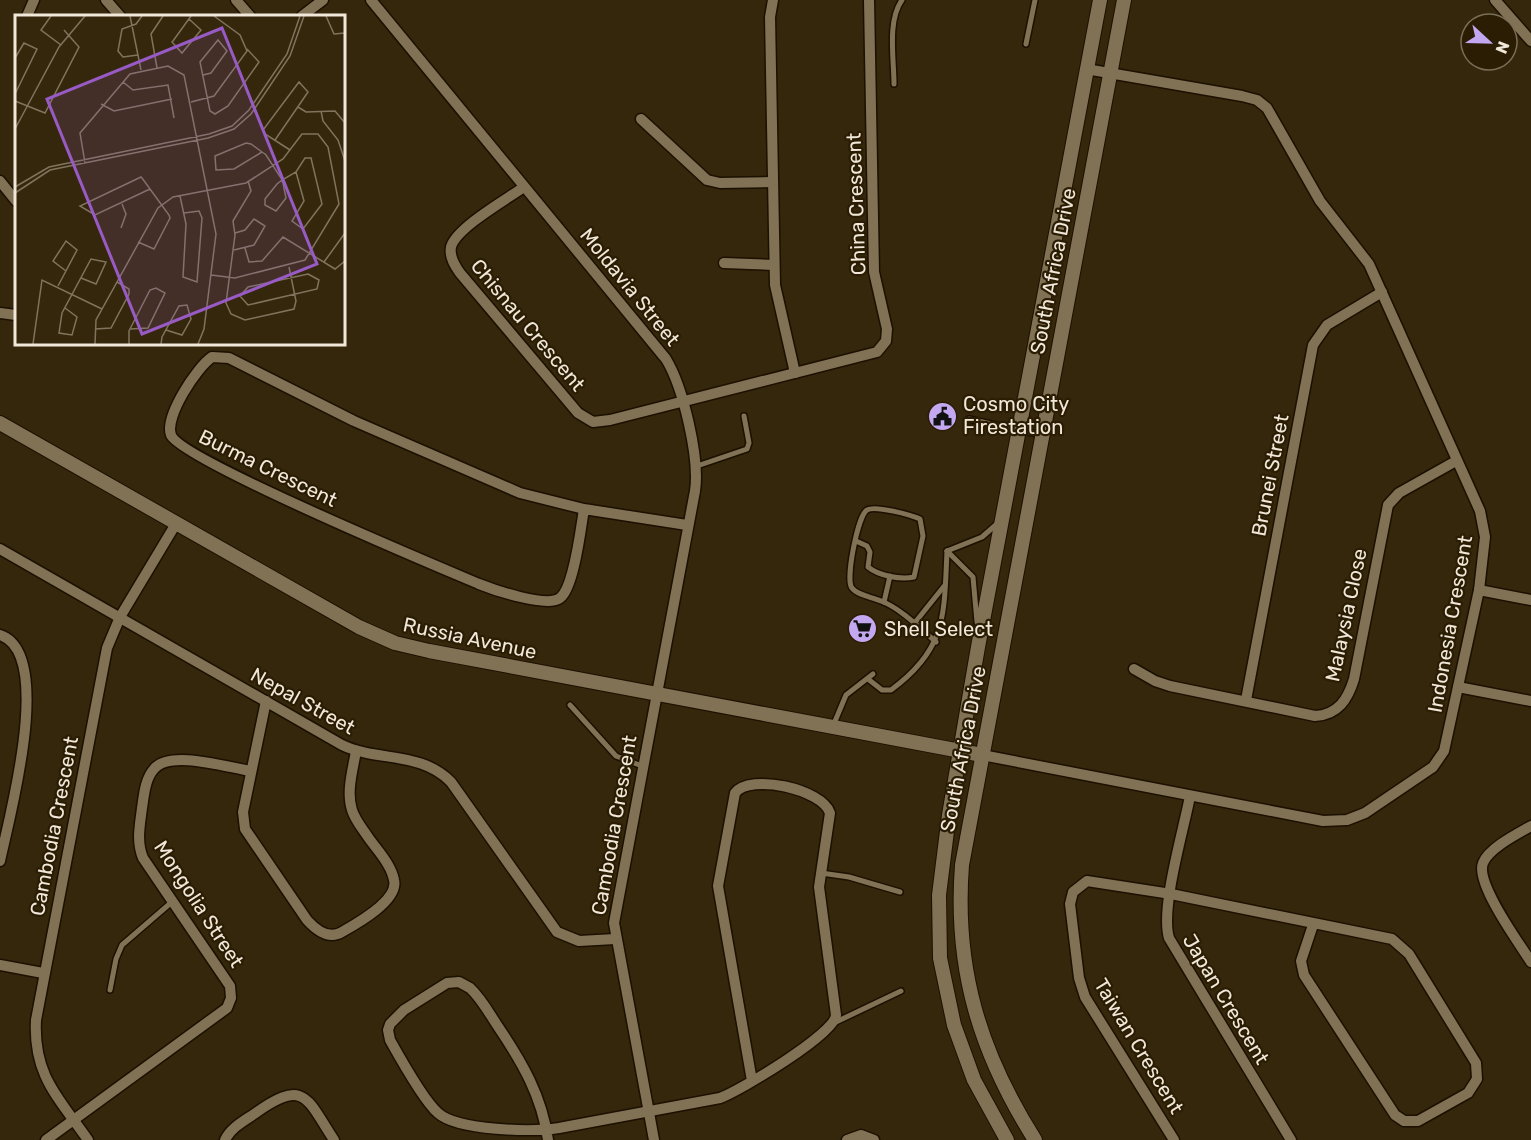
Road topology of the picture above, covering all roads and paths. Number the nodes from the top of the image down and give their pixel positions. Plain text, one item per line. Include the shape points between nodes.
1 (34, 0) edge
2 (106, 0) edge
3 (236, 0) edge
4 (323, 0) edge
5 (371, 0) edge
6 (773, 0) edge
7 (869, 0) edge
8 (902, 0) edge
9 (1035, 0) edge
10 (1100, 0) edge
11 (1124, 0) edge
12 (1495, 0) edge
13 (27, 15) edge
14 (119, 15) edge
15 (249, 15) edge
16 (303, 15) edge
17 (1531, 41) edge
18 (1026, 44) dead end
19 (1086, 69) junction
20 (1111, 73) junction
21 (894, 84) dead end
22 (641, 119) dead end
23 (0, 181) edge
24 (772, 182) junction
25 (524, 187) junction
26 (15, 200) edge
27 (724, 263) dead end
28 (774, 265) junction
29 (1382, 292) junction
30 (0, 313) edge
31 (15, 315) edge
32 (795, 373) junction
33 (681, 403) junction
34 (744, 416) dead end
35 (969, 419) dead end
36 (0, 423) edge
37 (1019, 430) junction
38 (1042, 435) junction
39 (1456, 461) junction
40 (697, 466) junction
41 (584, 509) junction
42 (1002, 519) junction
43 (177, 522) junction
44 (687, 525) junction
45 (856, 541) junction
46 (0, 549) edge
47 (947, 551) junction
48 (890, 576) junction
49 (946, 584) junction
50 (1479, 590) junction
51 (1531, 600) edge
52 (884, 602) junction
53 (120, 618) junction
54 (914, 623) junction
55 (909, 630) dead end
56 (0, 635) edge
57 (936, 642) junction
58 (978, 647) junction
59 (1134, 669) dead end
60 (873, 674) dead end
61 (868, 679) junction
62 (1458, 687) junction
63 (655, 694) junction
64 (1246, 700) junction
65 (266, 701) junction
66 (1531, 701) edge
67 (570, 705) dead end
68 (833, 726) junction
69 (356, 751) junction
70 (959, 751) junction
71 (982, 754) junction
72 (642, 766) junction
73 (251, 771) junction
74 (1190, 795) junction
75 (1531, 826) edge
76 (0, 861) edge
77 (820, 873) junction
78 (900, 892) dead end
79 (1171, 894) junction
80 (173, 901) junction
81 (1313, 925) junction
82 (615, 939) junction
83 (1531, 962) edge
84 (0, 965) edge
85 (43, 973) junction
86 (110, 990) dead end
87 (901, 991) dead end
88 (836, 1022) junction
89 (752, 1081) junction
90 (647, 1110) junction
91 (74, 1120) junction
92 (547, 1135) edge
93 (46, 1140) edge
94 (88, 1140) edge
95 (225, 1140) edge
96 (334, 1140) edge
97 (654, 1140) edge
98 (847, 1140) edge
99 (874, 1140) edge
100 (1007, 1140) edge
101 (1035, 1140) edge
102 (1174, 1140) edge
103 (1291, 1140) edge

1 - 13 street
2 - 14 street
3 - 15 street
4 - 16 street
5 - 25 street, Moldavia Street
6 - 24 street
7 - 32 street, China Crescent via 874,266 886,320 886,341 873,354
8 - 21 lane via 894,24
9 - 18 lane
10 - 19 street, South Africa Drive
11 - 20 street, South Africa Drive
12 - 17 street
19 - 20 street, Indonesia Crescent
19 - 37 street, South Africa Drive
20 - 29 street, Indonesia Crescent via 1262,103 1320,201 1369,264
20 - 38 street, South Africa Drive
22 - 24 street via 707,180
23 - 26 street
24 - 28 street
25 - 33 street, Moldavia Street via 666,359
25 - 33 street, Chisnau Crescent via 459,234 451,247 454,265 584,418 599,422
27 - 28 street
28 - 32 street via 776,293
29 - 39 street, Indonesia Crescent
29 - 64 street, Brunei Street via 1327,325 1313,345
30 - 31 street
32 - 33 street, China Crescent
33 - 40 street, Moldavia Street
34 - 40 lane via 747,449
35 - 37 lane
36 - 43 street, Russia Avenue
37 - 38 lane
37 - 42 street, South Africa Drive
38 - 71 street, South Africa Drive
39 - 50 street, Indonesia Crescent via 1485,527
39 - 64 street, Malaysia Close via 1399,493 1388,505 1354,679 1345,701 1316,716
40 - 44 street, Moldavia Street
41 - 41 street, Burma Crescent via 520,493 354,422 230,358 212,357 199,369 170,423 171,434 180,446 255,486 479,584 514,595 553,601 562,597 569,585
41 - 44 street, Burma Crescent
42 - 47 lane via 982,537
42 - 58 street, South Africa Drive
43 - 53 street, Cambodia Crescent
43 - 63 street, Russia Avenue via 394,643
44 - 63 street, Moldavia Street
45 - 48 lane via 870,552 868,567
45 - 48 lane via 861,517 874,507 920,519 923,536 914,577
45 - 52 lane via 849,585 853,591
46 - 53 street, Nepal Street
47 - 49 lane
47 - 58 lane via 969,571 976,584
48 - 52 lane
49 - 54 lane
49 - 57 lane
50 - 51 street
50 - 62 street, Indonesia Crescent
52 - 54 lane
53 - 65 street, Nepal Street
53 - 85 street, Cambodia Crescent via 104,662
54 - 55 lane
54 - 57 lane
56 - 76 street via 20,650 27,702 22,750
57 - 61 lane via 891,690 882,690
58 - 70 street, South Africa Drive
59 - 64 street, Malaysia Close via 1170,686
60 - 61 lane
61 - 68 lane via 846,695
62 - 66 street
62 - 74 street, Indonesia Crescent via 1447,742 1437,762 1355,818 1329,821
63 - 68 street, Russia Avenue
63 - 72 street, Cambodia Crescent
65 - 69 street, Nepal Street
65 - 73 street
67 - 72 lane via 616,756
68 - 70 street, Russia Avenue
69 - 73 street via 352,813 389,868 395,885 382,905 334,935 314,927 248,836 243,812
69 - 82 street, Nepal Street via 422,762 443,774 557,932 579,941
70 - 71 street, Russia Avenue
70 - 100 street, South Africa Drive via 939,895 940,958 945,993 966,1060 987,1108
71 - 74 street, Indonesia Crescent
71 - 101 street, South Africa Drive via 962,866 960,910 965,972 990,1057
72 - 82 street, Cambodia Crescent via 616,903
73 - 80 street, Mongolia Street via 179,759 162,762 153,769 144,796 139,846
74 - 79 street, Japan Crescent
75 - 83 street via 1487,856 1481,872
77 - 78 lane
77 - 88 street
77 - 89 street via 830,821 825,802 798,789 751,783 738,789 732,802 718,886
79 - 81 street, Taiwan Crescent
79 - 102 street, Taiwan Crescent via 1087,881 1073,892 1070,904 1079,978 1085,996
79 - 103 street, Japan Crescent via 1167,928 1171,944
80 - 86 lane via 122,945
80 - 91 street, Mongolia Street via 225,977 231,992 230,1004 214,1020
81 - 81 street, Taiwan Crescent via 1386,937 1405,949 1476,1063 1473,1089 1418,1121 1404,1121 1395,1115 1304,975 1301,961
82 - 90 street, Cambodia Crescent
84 - 85 street
85 - 91 street, Cambodia Crescent via 36,1020 37,1056 46,1078
87 - 88 lane
88 - 89 street
89 - 90 street via 720,1098
90 - 92 street
90 - 97 street, Cambodia Crescent
91 - 93 street
91 - 94 street, Cambodia Crescent
92 - 92 street via 455,1121 438,1114 390,1040 388,1030 393,1019 447,983 459,982 470,988 524,1065
95 - 96 street via 234,1128 276,1098 289,1094 309,1103
98 - 99 street via 861,1136

